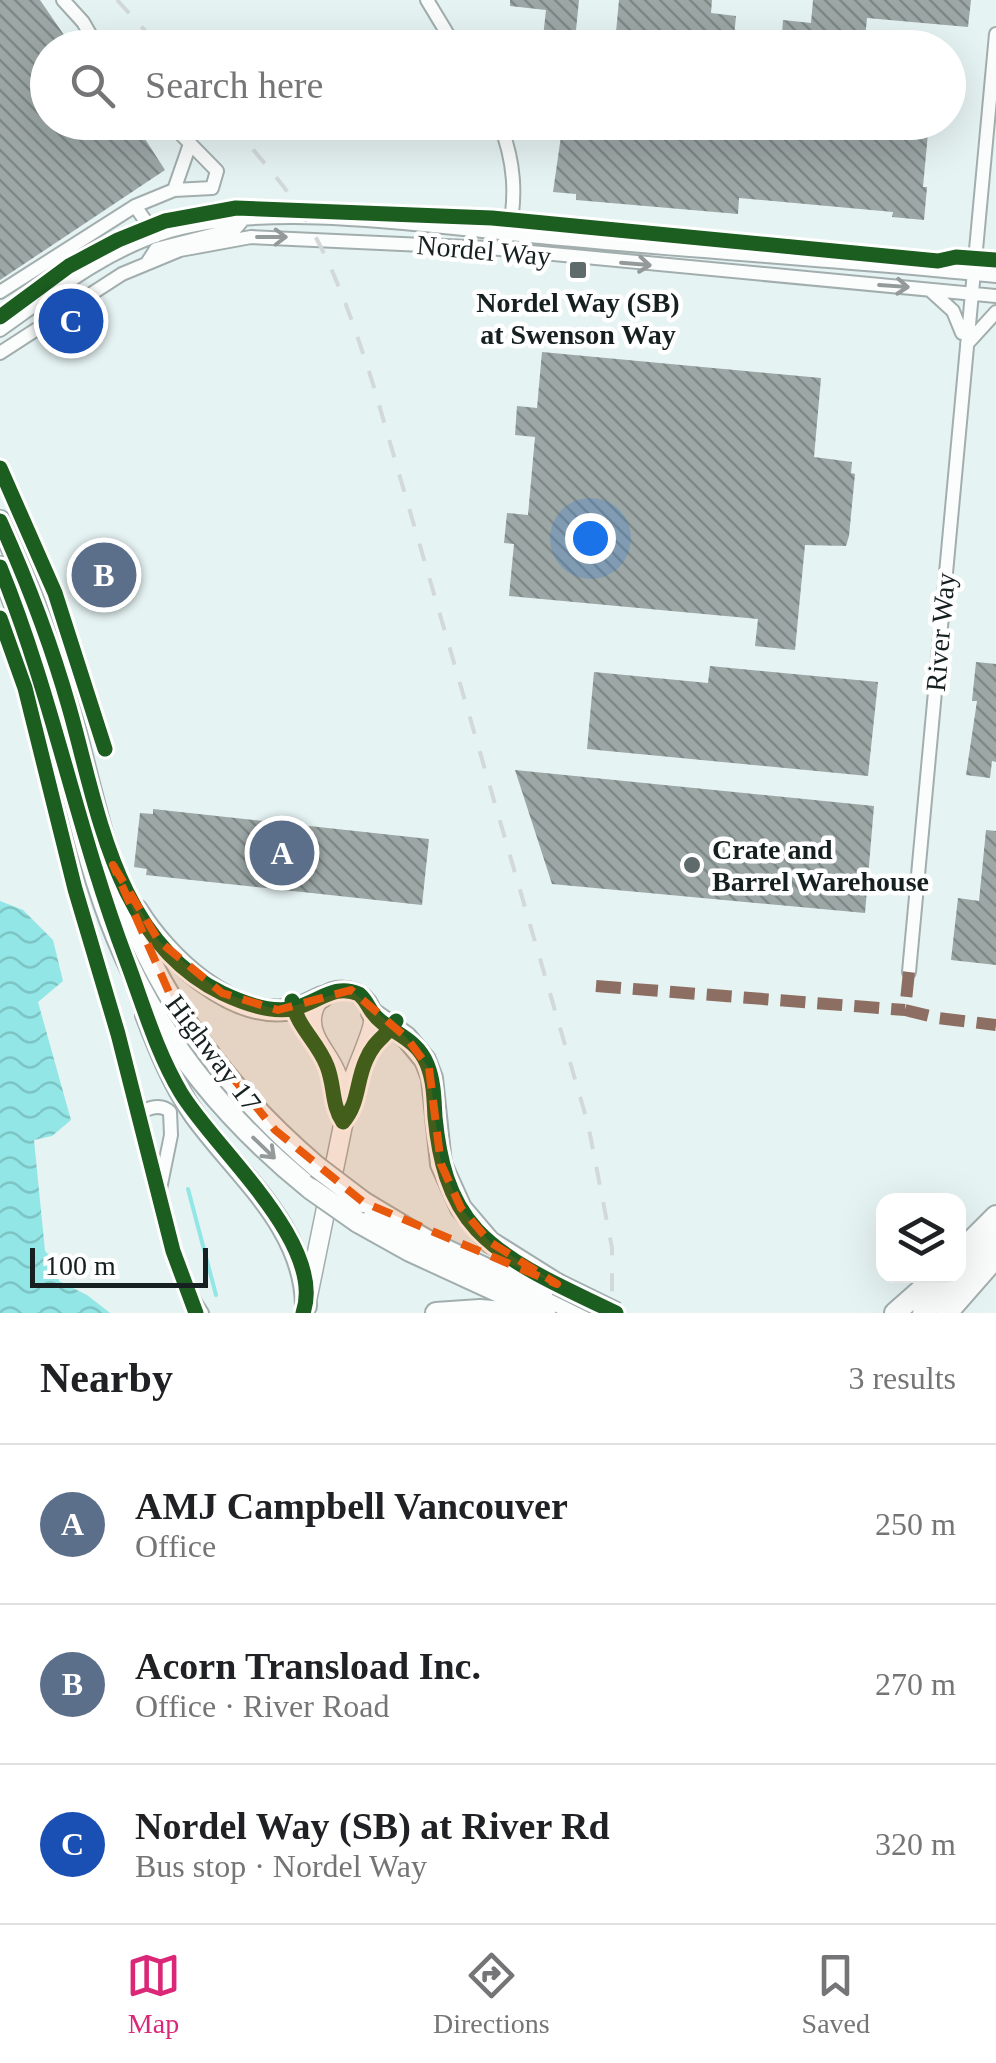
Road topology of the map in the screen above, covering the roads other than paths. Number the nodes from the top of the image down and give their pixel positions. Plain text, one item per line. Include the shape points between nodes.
1 (63, 0) edge
2 (427, 0) edge
3 (88, 30) edge
4 (445, 30) edge
5 (996, 34) edge
6 (995, 48) edge
7 (186, 140) edge
8 (506, 140) edge
9 (190, 144) junction
10 (174, 190) junction
11 (135, 206) junction
12 (244, 220) junction
13 (508, 233) junction
14 (156, 236) junction
15 (505, 250) junction
16 (147, 262) junction
17 (972, 273) junction
18 (996, 276) edge
19 (928, 288) junction
20 (0, 292) edge
21 (970, 293) junction
22 (996, 296) edge
23 (996, 312) edge
24 (0, 330) edge
25 (966, 346) junction
26 (0, 353) edge
27 (0, 468) edge
28 (0, 521) edge
29 (0, 567) edge
30 (105, 748) dead end
31 (52, 796) dead end
32 (113, 865) junction
33 (125, 957) junction
34 (909, 972) dead end
35 (322, 997) junction
36 (372, 1013) junction
37 (138, 1113) junction
38 (342, 1122) junction
39 (159, 1194) junction
40 (361, 1212) junction
41 (996, 1216) edge
42 (996, 1234) edge
43 (966, 1246) edge
44 (996, 1260) edge
45 (929, 1283) edge
46 (552, 1299) edge
47 (305, 1310) edge
48 (202, 1313) edge
49 (436, 1313) edge
50 (516, 1313) edge
51 (582, 1313) edge
52 (616, 1313) edge
53 (894, 1313) edge
54 (924, 1313) edge
55 (947, 1313) edge
56 (966, 1313) edge

1 - 3 street
2 - 4 street
5 - 6 street, River Way
6 - 17 street, River Way
7 - 9 street
8 - 13 street via 515,185
9 - 10 street
9 - 10 street via 217,171 212,188
10 - 11 street
11 - 14 street
11 - 20 street
12 - 13 street, Nordel Way
12 - 14 street, Nordel Way
12 - 16 street via 235,229 156,249
13 - 15 street
13 - 17 street, Nordel Way
14 - 24 street, Nordel Way via 86,269
16 -> 15 street, Nordel Way via 252,237
15 -> 19 street, Nordel Way
16 - 26 street, Nordel Way via 97,287
17 - 18 street, Nordel Way
17 - 21 street, River Way
19 - 21 street, Nordel Way
19 - 25 street via 960,320
21 - 22 street, Nordel Way
21 - 25 street, River Way
23 - 25 street
25 - 34 street, River Way
27 - 30 street via 56,592
28 - 32 highway, Highway 17 via 47,637
29 - 33 highway, Highway 17
31 - 37 street
32 - 35 highway via 146,924 200,980 243,1002 278,1010
32 - 40 highway, Highway 17, bridge via 136,931 184,1020 244,1097
33 -> 40 highway, Highway 17, bridge via 202,1082 263,1148 311,1190
33 - 47 highway via 179,1089 295,1249
35 - 36 main road via 351,990
35 - 38 main road via 312,1028 336,1074
36 - 38 main road
36 - 46 highway via 426,1060 442,1164 460,1208
37 - 39 street
37 - 39 street via 161,1107 172,1118
38 - 47 main road
39 - 48 street via 180,1272
40 - 46 highway, Highway 17
41 - 43 highway
42 - 54 highway
44 - 55 highway
44 - 56 highway
45 - 53 highway
46 - 51 highway, Highway 17
46 - 52 highway, bridge
49 - 50 highway

